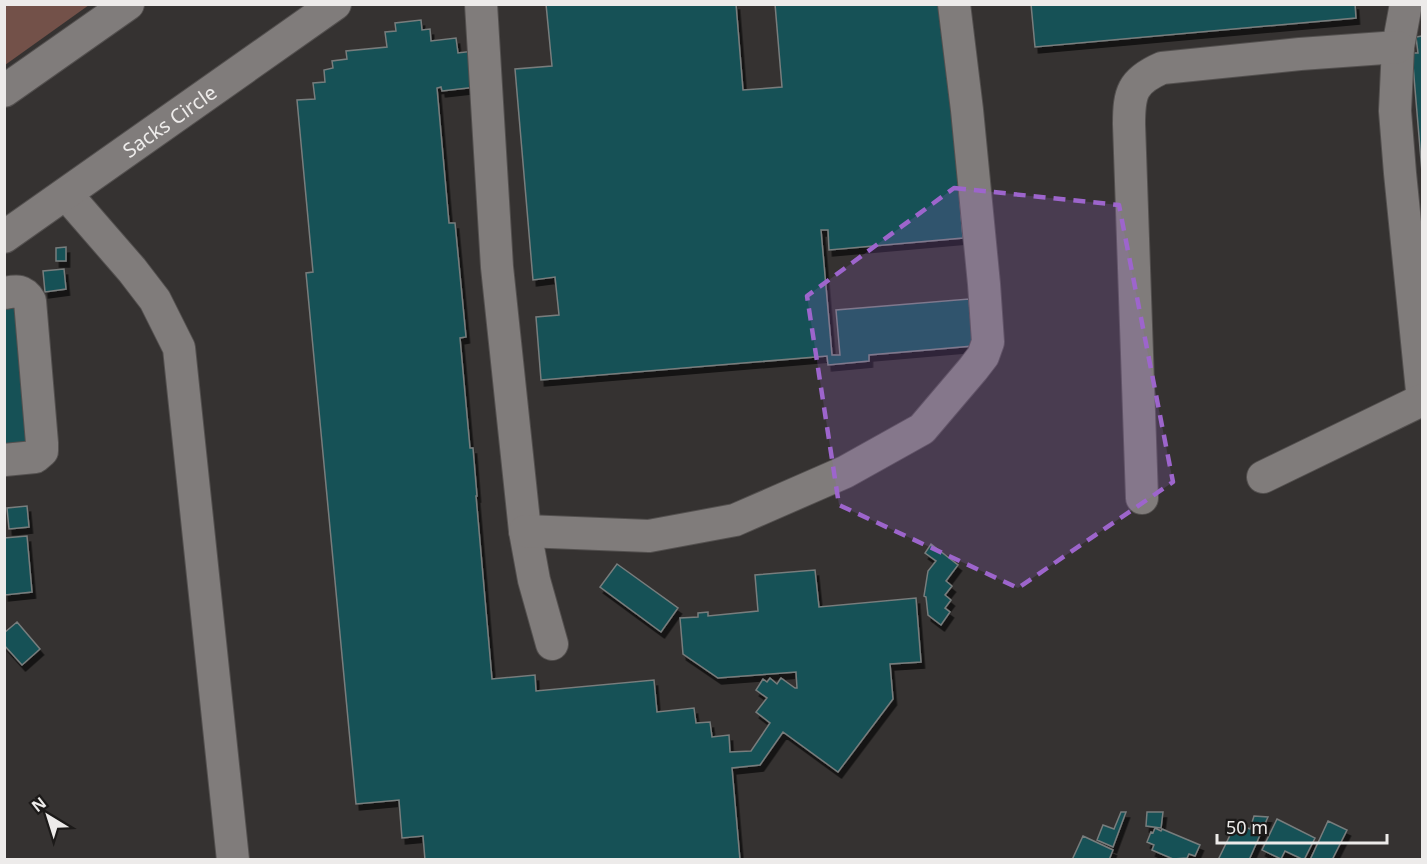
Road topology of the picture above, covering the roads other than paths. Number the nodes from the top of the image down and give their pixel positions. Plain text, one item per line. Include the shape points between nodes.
1 (128, 4) edge
2 (335, 4) edge
3 (481, 4) edge
4 (954, 4) edge
5 (1408, 23) edge
6 (4, 92) edge
7 (66, 194) junction
8 (4, 237) edge
9 (4, 293) edge
10 (1422, 390) edge
11 (1422, 400) edge
12 (4, 460) edge
13 (1263, 477) dead end
14 (1142, 498) dead end
15 (525, 531) junction
16 (552, 644) dead end
17 (233, 860) edge

1 - 6 street
2 - 7 street, Sacks Circle
3 - 15 street via 497,267
4 - 15 street via 988,342 973,369 922,429 845,472 735,520 648,536
5 - 10 street via 1395,111
5 - 14 street via 1300,54 1162,68 1146,75 1132,92 1129,124
7 - 8 street, Sacks Circle
7 - 17 street via 156,300 179,348
9 - 12 street via 23,292 30,301 42,451 35,458
11 - 13 street
15 - 16 street

